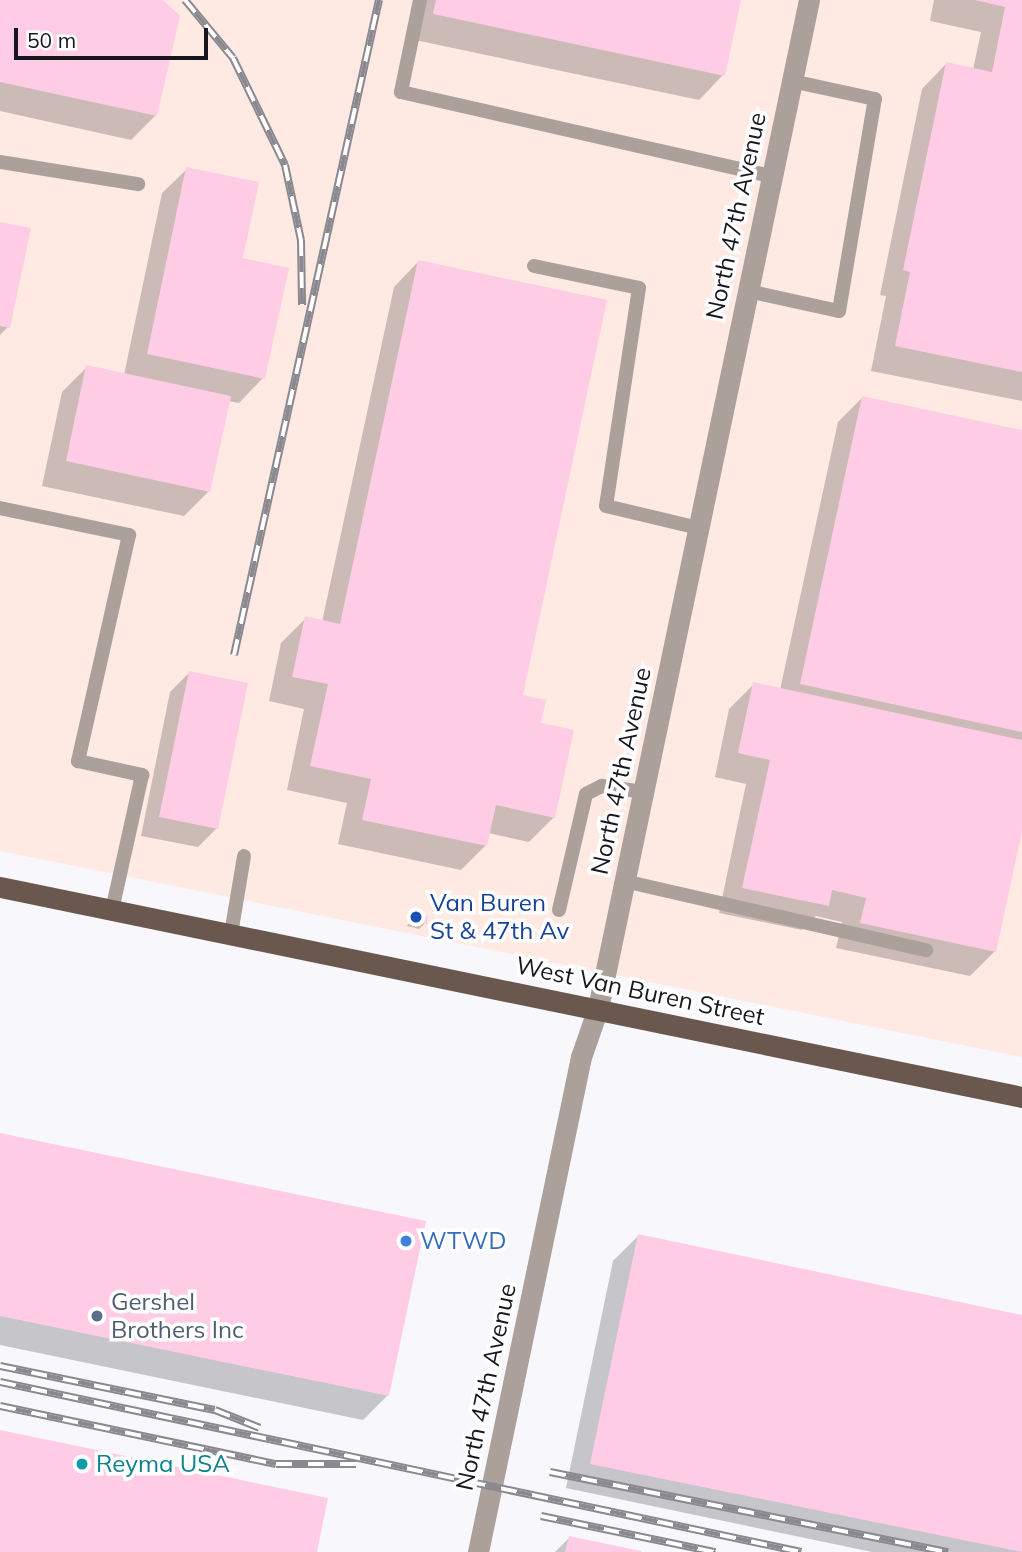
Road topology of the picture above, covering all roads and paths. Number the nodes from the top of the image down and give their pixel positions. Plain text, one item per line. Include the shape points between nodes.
1 (420, 0) edge
2 (808, 0) edge
3 (792, 81) junction
4 (0, 162) edge
5 (772, 176) junction
6 (138, 184) dead end
7 (534, 266) dead end
8 (748, 291) junction
9 (0, 508) edge
10 (698, 527) junction
11 (643, 792) junction
12 (244, 856) dead end
13 (624, 881) junction
14 (0, 887) edge
15 (112, 910) junction
16 (559, 910) dead end
17 (230, 934) junction
18 (926, 950) dead end
19 (598, 1008) junction
20 (1022, 1097) edge
21 (478, 1552) edge

1 - 5 lane via 401,92
2 - 3 street, North 47th Avenue
3 - 5 street, North 47th Avenue
3 - 8 lane via 876,99 839,310
4 - 6 lane
5 - 8 street, North 47th Avenue
7 - 10 lane via 639,288 606,506
8 - 10 street, North 47th Avenue
9 - 15 lane via 129,535 78,761 142,775
10 - 11 street, North 47th Avenue
11 - 13 street, North 47th Avenue
11 - 16 lane via 602,786 586,794
12 - 17 lane
13 - 18 lane
13 - 19 street, North 47th Avenue
14 - 15 main road, West Van Buren Street
15 - 17 main road, West Van Buren Street
17 - 19 main road, West Van Buren Street
19 - 20 main road, West Van Buren Street
19 - 21 street, North 47th Avenue via 582,1057

